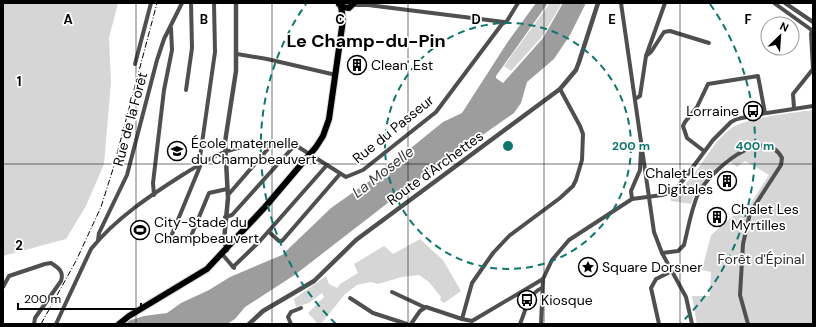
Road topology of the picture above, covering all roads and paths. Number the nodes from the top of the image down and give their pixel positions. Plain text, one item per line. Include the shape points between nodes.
1 (151, 3) edge
2 (182, 3) edge
3 (191, 3) edge
4 (214, 3) edge
5 (236, 3) edge
6 (518, 3) edge
7 (598, 3) edge
8 (622, 3) edge
9 (665, 3) edge
10 (774, 3) edge
11 (785, 3) edge
12 (366, 4) edge
13 (340, 5) edge
14 (352, 5) edge
15 (382, 5) edge
16 (344, 20) junction
17 (504, 22) junction
18 (813, 22) edge
19 (171, 27) junction
20 (813, 31) edge
21 (709, 43) dead end
22 (237, 54) junction
23 (646, 56) junction
24 (135, 64) dead end
25 (336, 75) junction
26 (560, 89) junction
27 (186, 90) dead end
28 (635, 99) junction
29 (813, 106) edge
30 (794, 108) junction
31 (765, 113) junction
32 (273, 143) junction
33 (295, 145) junction
34 (641, 148) junction
35 (704, 151) junction
36 (225, 152) junction
37 (311, 154) junction
38 (201, 164) junction
39 (327, 165) junction
40 (340, 174) junction
41 (227, 189) junction
42 (154, 195) junction
43 (228, 195) junction
44 (649, 196) junction
45 (632, 199) junction
46 (226, 217) junction
47 (269, 232) junction
48 (98, 240) junction
49 (189, 241) dead end
50 (167, 242) dead end
51 (227, 250) junction
52 (662, 253) junction
53 (222, 254) junction
54 (672, 271) junction
55 (543, 279) junction
56 (3, 287) edge
57 (542, 288) junction
58 (392, 292) dead end
59 (350, 298) dead end
60 (424, 307) junction
61 (301, 308) dead end
62 (462, 320) junction
63 (34, 324) edge
64 (56, 324) edge
65 (118, 324) edge
66 (249, 324) edge
67 (291, 324) edge
68 (407, 324) edge
69 (412, 324) edge
70 (520, 324) edge
71 (541, 324) edge
72 (659, 324) edge
73 (692, 324) edge
74 (748, 324) edge

1 - 24 street
2 - 19 street, Rue de la Forêt
3 - 27 street via 192,48
4 - 38 street via 215,52
5 - 22 street
6 - 17 street, Rue du Passeur
7 - 26 street, Route d'Archettes via 579,62
8 - 28 street
9 - 23 street
10 - 20 street
11 - 18 street
12 - 14 street
12 - 15 street
13 - 14 main road
13 - 16 main road
14 - 16 main road
15 - 17 street
16 - 25 main road
17 - 40 street, Rue du Passeur via 436,112 363,170 346,176
19 - 42 street via 172,50 164,90 153,183
19 - 48 street, Rue de la Forêt via 164,39 153,73 127,174
20 - 30 street via 810,38 812,69 793,94
21 - 23 street via 666,31
22 - 25 street via 267,58
22 - 36 street
23 - 28 street via 640,96
25 - 37 main road via 329,119 320,142
26 - 62 street via 583,134 582,160 573,186 510,236 493,253 472,283
26 - 66 street, Route d'Archettes via 356,240 314,281 263,311
28 - 34 street
29 - 30 street
30 - 31 street
31 - 35 street via 731,122
31 - 35 street via 758,76 708,84 683,126 687,138
32 - 33 street via 286,142
32 - 36 street
32 - 43 street
33 - 37 street, Rue du Passeur
33 - 46 street via 232,215
34 - 44 street
34 - 45 street via 638,176 631,191
35 - 44 street via 675,190
36 - 38 street
36 - 41 street
37 - 39 street, Rue du Passeur
37 - 51 main road
38 - 42 street
38 - 50 street
39 - 40 street, Rue du Passeur
39 - 47 street
40 - 47 street via 282,241
41 - 43 street
41 - 49 street via 209,193
42 - 48 street via 113,224
43 - 46 street
44 - 45 street
44 - 52 street via 654,232
45 - 55 street via 569,240 552,260
46 - 51 street via 224,240
47 - 53 street via 234,268
48 - 64 street via 91,249
51 - 53 main road
52 - 54 street
52 - 74 street via 678,250 684,245 698,195 717,171 754,145 766,145 776,149 782,158 781,164 750,213 743,244 740,295
53 - 65 main road via 207,269
54 - 72 street via 656,279 651,288
54 - 73 street via 686,297
55 - 57 street
55 - 62 street via 477,320
56 - 63 street via 9,276 48,263 61,271 61,281 35,318
57 - 70 street via 531,297
57 - 71 street
58 - 60 street
59 - 68 street via 372,313
60 - 62 street
60 - 69 street
61 - 67 street via 291,312 288,317

